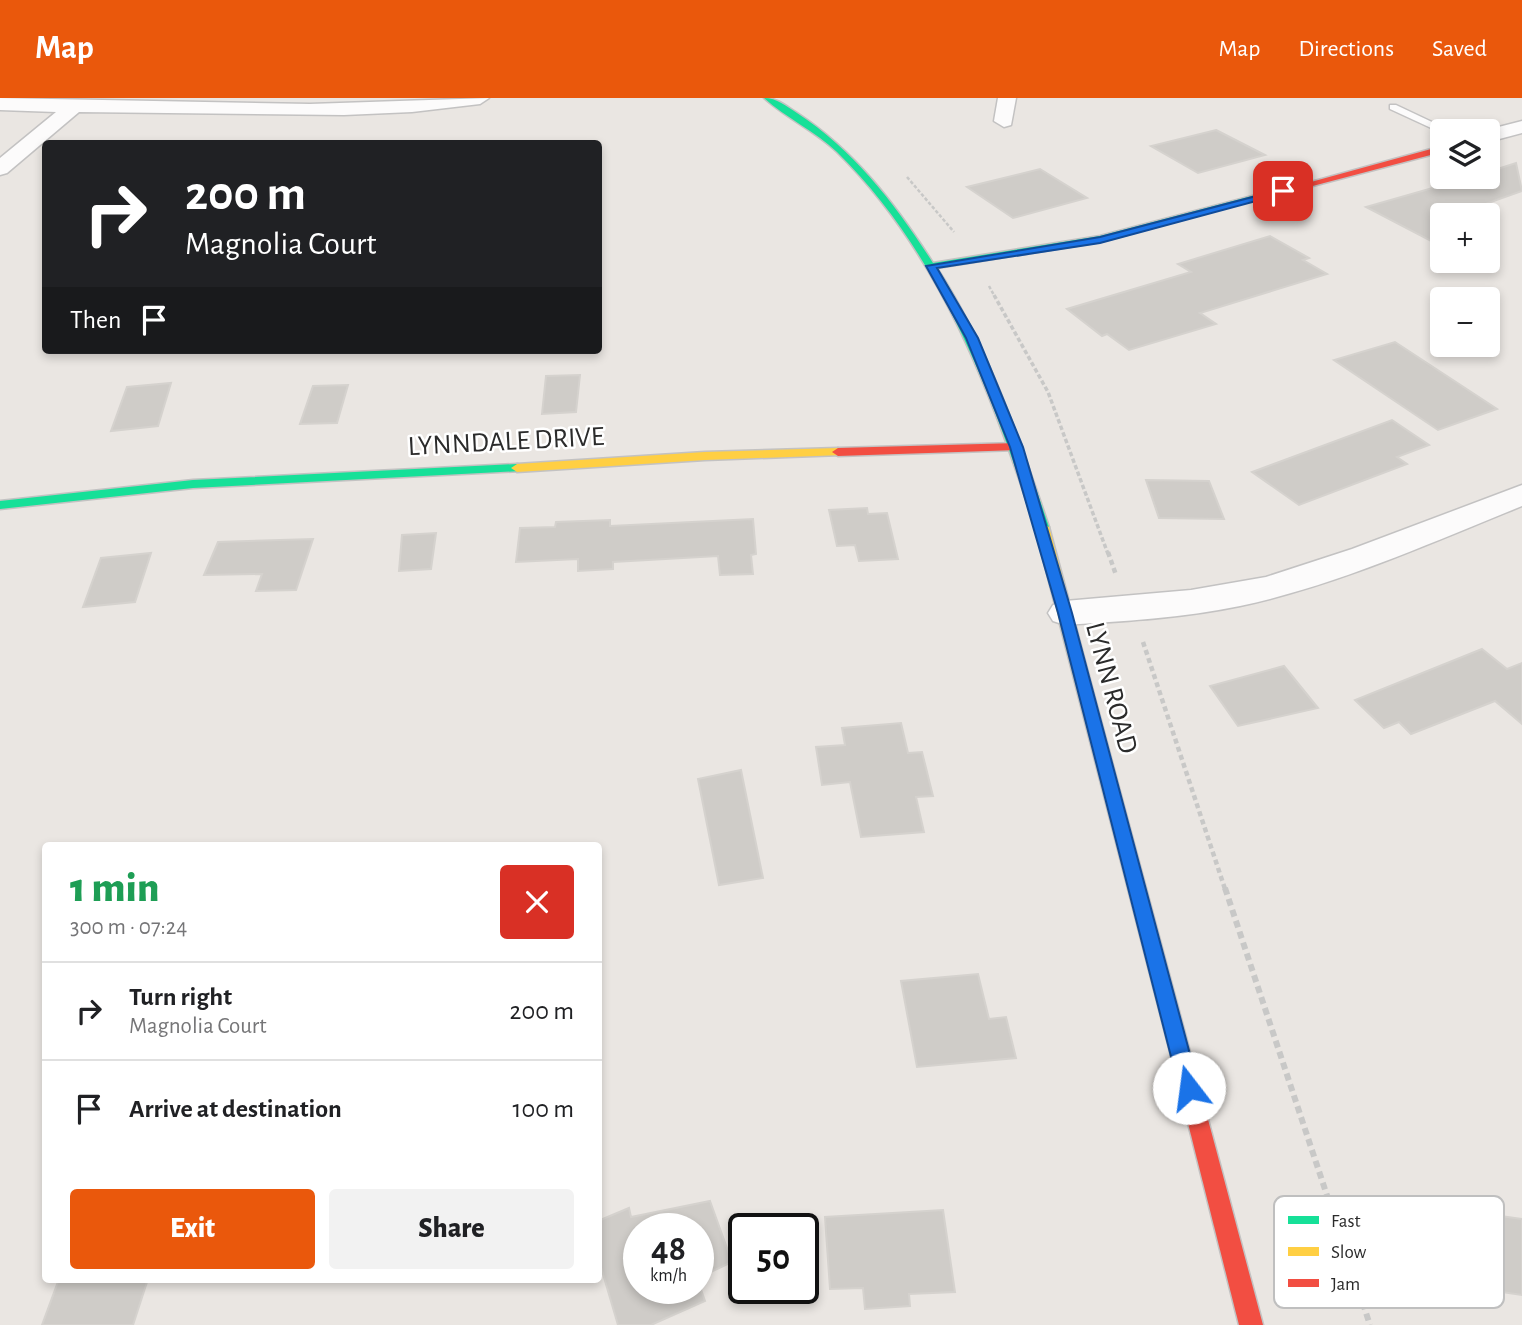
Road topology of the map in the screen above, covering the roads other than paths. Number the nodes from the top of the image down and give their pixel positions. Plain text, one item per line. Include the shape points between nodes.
1 (480, 98) edge
2 (768, 98) edge
3 (1007, 98) edge
4 (0, 104) edge
5 (1393, 107) dead end
6 (72, 108) junction
7 (1004, 121) dead end
8 (1430, 124) edge
9 (1522, 127) edge
10 (1500, 133) edge
11 (1430, 152) edge
12 (0, 169) edge
13 (931, 266) junction
14 (1017, 447) junction
15 (1522, 495) edge
16 (0, 505) edge
17 (1065, 613) junction
18 (1251, 1325) edge

1 - 6 street via 360,110
2 - 13 street, LYNN ROAD via 846,157 884,200
3 - 7 street
4 - 6 street
5 - 8 lane
6 - 12 street
9 - 10 street
11 - 13 street via 1100,240
13 - 14 street, LYNN ROAD via 972,338
14 - 16 street, LYNNDALE DRIVE via 705,456 192,484
14 - 17 street, LYNN ROAD
15 - 17 street via 1359,559 1265,588 1129,609
17 - 18 street, LYNN ROAD

